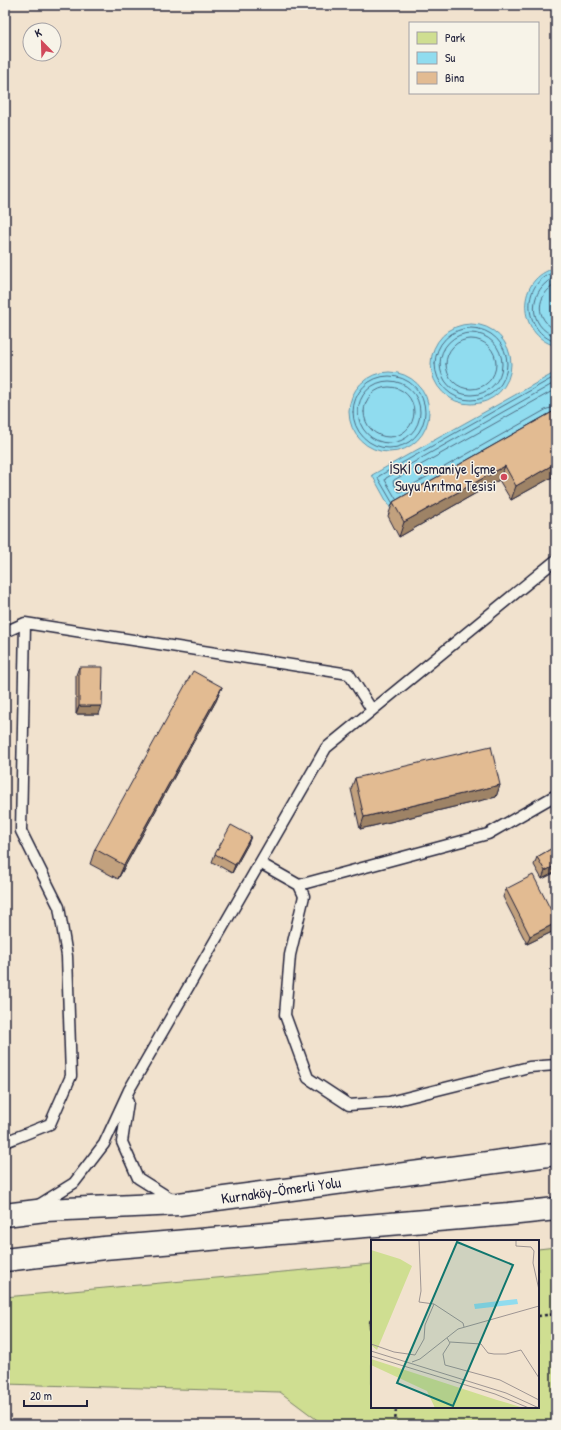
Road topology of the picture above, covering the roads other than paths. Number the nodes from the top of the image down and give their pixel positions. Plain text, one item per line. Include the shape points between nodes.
1 (556, 560) edge
2 (26, 623) junction
3 (5, 632) edge
4 (372, 710) junction
5 (556, 795) edge
6 (260, 864) junction
7 (299, 885) junction
8 (556, 1065) edge
9 (129, 1090) junction
10 (5, 1142) edge
11 (556, 1154) edge
12 (179, 1204) junction
13 (556, 1209) edge
14 (15, 1214) edge
15 (5, 1260) edge

1 - 4 lane
2 - 3 lane
2 - 4 lane via 349,674
2 - 10 lane via 21,831 60,907 67,956 71,1076 50,1124
4 - 6 lane via 326,748
5 - 7 lane via 488,834
6 - 7 lane
6 - 9 lane
7 - 8 lane via 304,896 290,955 285,1015 308,1078 348,1104 369,1104 389,1102 528,1067
9 - 12 lane via 122,1142 138,1178
9 - 14 lane via 104,1144 74,1183
11 - 12 highway, Kurnaköy-Ömerli Yolu
12 - 14 highway, Kurnaköy-Ömerli Yolu
13 - 15 highway via 104,1248

